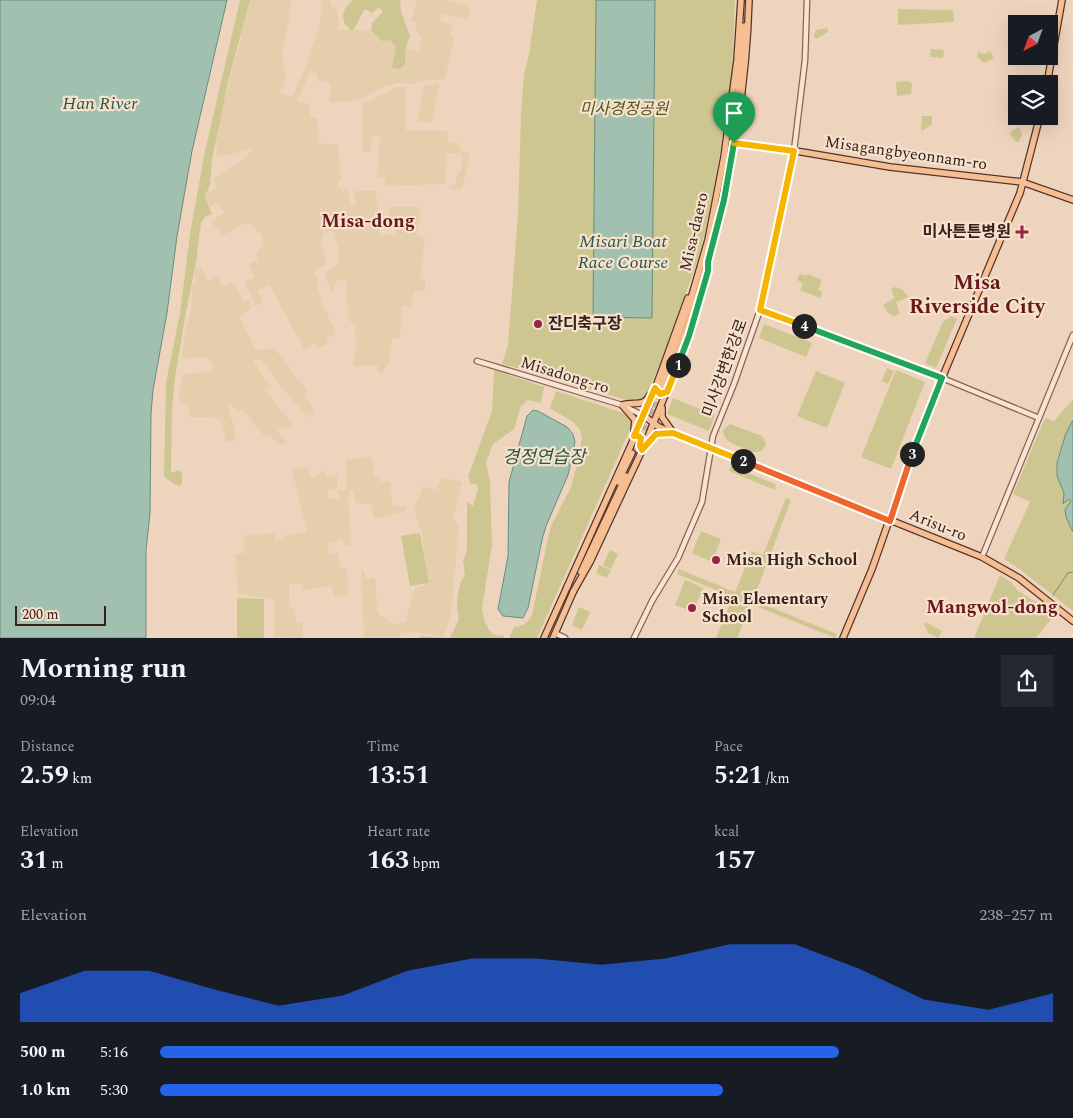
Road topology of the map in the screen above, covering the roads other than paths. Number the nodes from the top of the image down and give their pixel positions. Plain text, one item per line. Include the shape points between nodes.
1 (739, 0) edge
2 (745, 0) edge
3 (749, 0) edge
4 (807, 0) edge
5 (1062, 0) edge
6 (1049, 75) edge
7 (1038, 125) edge
8 (734, 143) junction
9 (794, 151) junction
10 (1022, 182) junction
11 (1073, 200) edge
12 (706, 260) junction
13 (760, 310) junction
14 (1073, 335) edge
15 (477, 361) dead end
16 (942, 378) junction
17 (661, 391) junction
18 (622, 405) junction
19 (661, 406) junction
20 (644, 416) junction
21 (1039, 418) junction
22 (654, 423) junction
23 (673, 433) junction
24 (633, 439) junction
25 (643, 448) junction
26 (711, 448) junction
27 (890, 521) junction
28 (982, 557) junction
29 (566, 588) junction
30 (573, 592) junction
31 (1073, 621) edge
32 (554, 636) edge
33 (544, 638) edge
34 (565, 638) edge
35 (634, 638) edge
36 (843, 638) edge

1 - 12 main road, Misa-daero via 734,76
2 - 8 main road, Misa-daero
3 - 8 main road, Misa-daero via 747,53
4 - 9 street, 미사강변한강로 via 805,60
5 - 6 main road
7 - 10 main road
8 - 9 main road, Misagangbyeonnam-ro
8 - 12 main road, Misa-daero via 724,200
9 - 10 main road, Misagangbyeonnam-ro via 890,167
9 - 13 street, 미사강변한강로
10 - 11 main road, Misagangbyeonnam-ro
10 - 16 main road via 1003,237
12 - 17 main road, Misa-daero
13 - 16 street
13 - 26 street, 미사강변한강로
14 - 21 street
15 - 18 street, Misadong-ro
16 - 21 street
16 - 27 main road
17 - 18 main road via 640,404
17 - 19 main road
17 - 20 main road
18 - 20 street, Misadong-ro
18 - 24 main road via 636,420
19 - 22 main road
19 - 23 main road via 662,417
20 - 22 main road, Arisu-ro
20 - 24 main road
21 - 28 street
22 - 23 main road, Arisu-ro
22 - 25 main road
23 - 25 main road via 656,434
23 - 26 main road, Arisu-ro
24 - 25 main road via 641,438 640,446
24 - 29 main road
25 - 30 main road
26 - 27 main road, Arisu-ro
26 - 35 street, 미사강변한강로 via 700,507 678,558 652,600
27 - 28 main road, Arisu-ro
27 - 36 main road
28 - 31 main road, Arisu-ro via 1019,578
29 - 30 main road via 634,454
29 - 33 main road
30 - 32 main road
32 - 34 street

